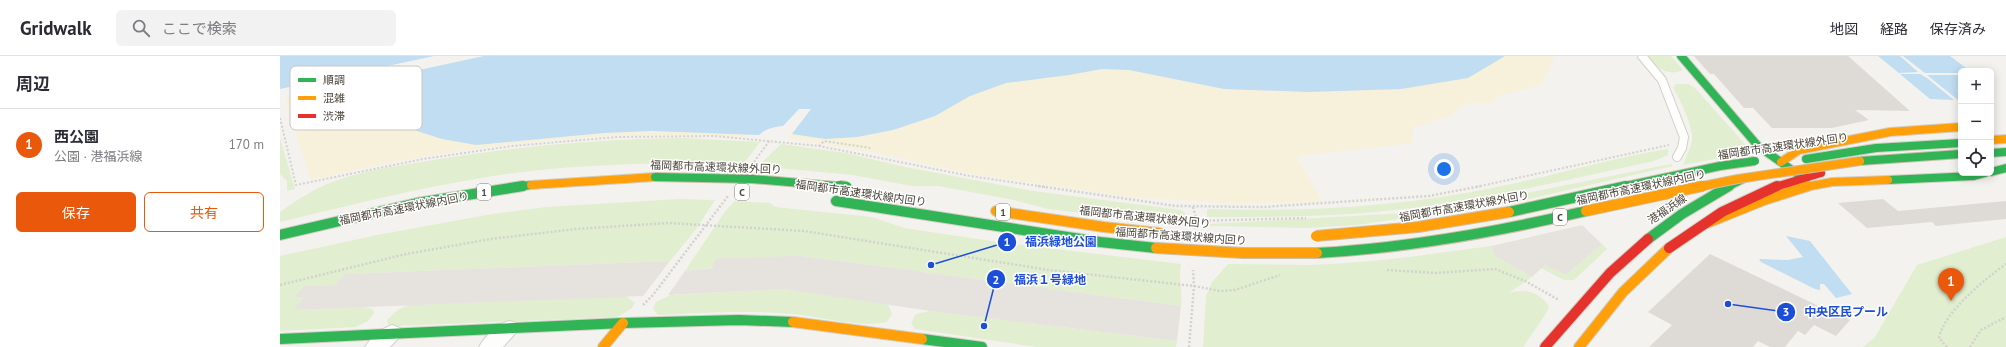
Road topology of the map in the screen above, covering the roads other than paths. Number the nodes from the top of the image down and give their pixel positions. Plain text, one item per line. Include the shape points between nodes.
1 (1642, 56) edge
2 (1681, 56) edge
3 (1958, 127) edge
4 (1994, 140) edge
5 (2006, 140) edge
6 (1958, 142) edge
7 (1958, 142) edge
8 (2006, 151) edge
9 (1994, 152) edge
10 (1958, 154) edge
11 (1958, 154) edge
12 (1677, 157) dead end
13 (1781, 162) junction
14 (2006, 168) edge
15 (1994, 170) edge
16 (1958, 171) edge
17 (1974, 176) edge
18 (1800, 177) junction
19 (851, 187) dead end
20 (832, 200) dead end
21 (990, 210) dead end
22 (1707, 223) junction
23 (1163, 233) dead end
24 (280, 235) edge
25 (1307, 236) dead end
26 (623, 323) junction
27 (509, 328) junction
28 (280, 339) edge
29 (384, 340) edge
30 (490, 347) edge
31 (603, 347) edge
32 (982, 347) edge
33 (1545, 347) edge
34 (1579, 347) edge

1 - 12 lane via 1662,80 1684,137
2 - 13 main road via 1758,146
3 - 13 main road via 1890,132 1799,150
4 - 5 main road
6 - 13 main road, 港福浜線 via 1876,148
7 - 25 main road, 福岡都市高速環状線外回り, bridge via 1792,155 1720,166 1433,226 1380,233
8 - 9 main road
10 - 18 main road via 1894,159
11 - 20 main road, 福岡都市高速環状線内回り / C, bridge via 1842,163 1736,179 1445,240 1388,248 1274,253 1156,248 1100,242
13 - 18 main road
13 - 33 main road, 港福浜線 via 1736,182 1663,225 1631,251
14 - 15 main road
16 - 18 main road
17 - 22 main road via 1826,184 1790,191 1755,202
18 - 22 main road via 1743,201
19 - 24 main road, 福岡都市高速環状線外回り / 1, bridge via 752,179 655,177 557,183 384,210
21 - 23 main road, 福岡都市高速環状線外回り / 1
22 - 34 main road via 1653,262 1611,305
26 - 27 main road
26 - 31 main road
26 - 32 main road via 739,320 804,323
27 - 29 main road
27 - 30 street
28 - 29 main road

